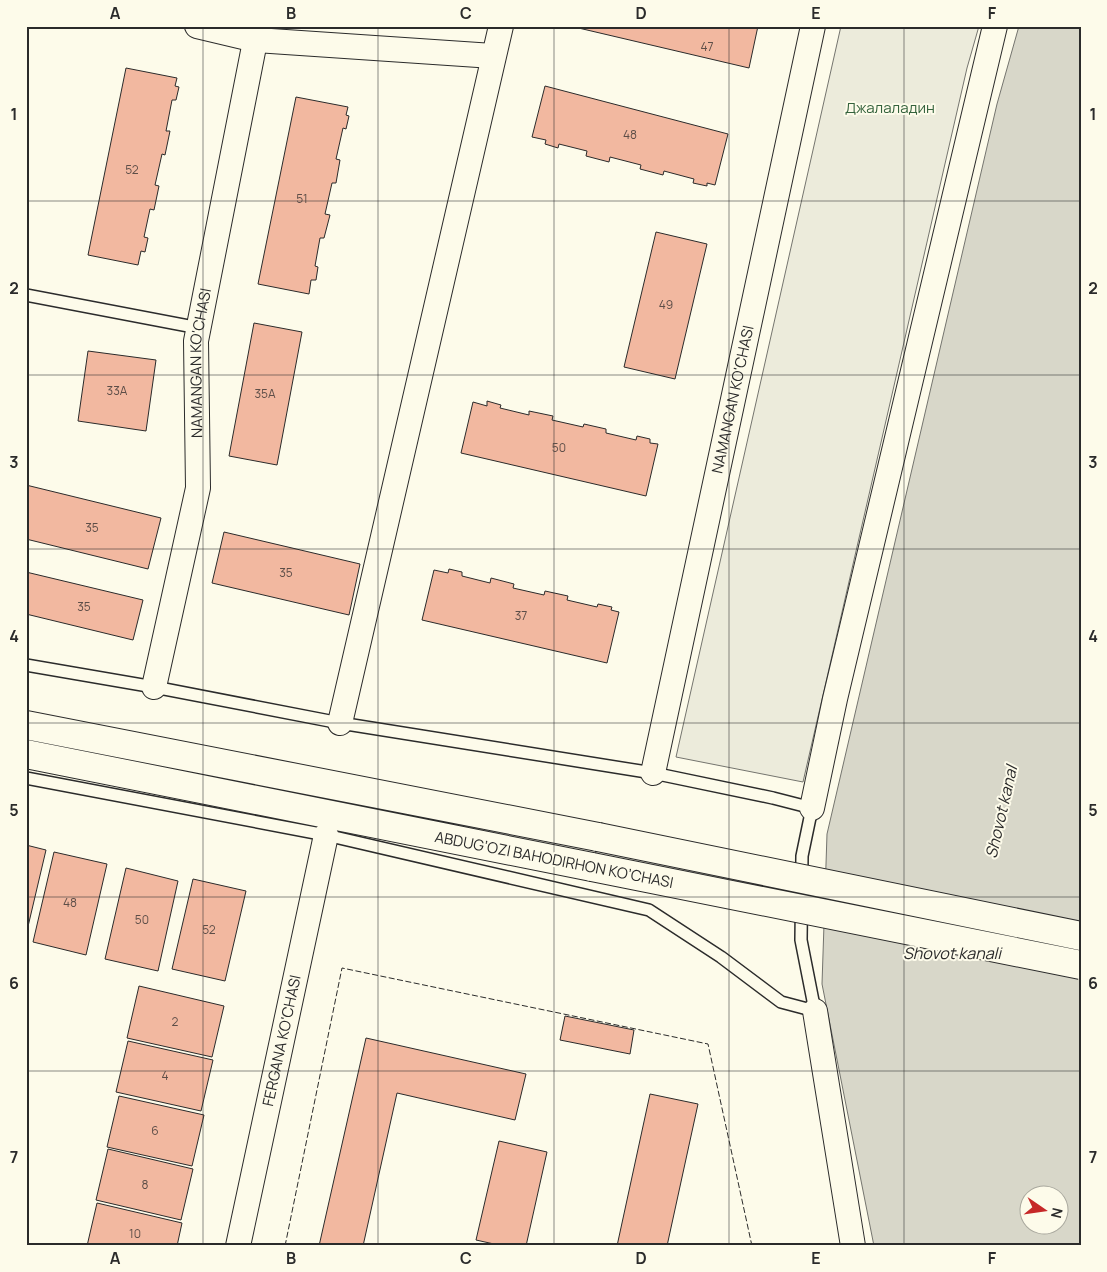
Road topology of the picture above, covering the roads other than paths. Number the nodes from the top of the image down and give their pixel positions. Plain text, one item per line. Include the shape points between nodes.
1 (197, 26) edge
2 (501, 26) edge
3 (814, 26) edge
4 (995, 26) edge
5 (257, 33) edge
6 (493, 56) junction
7 (26, 295) edge
8 (199, 328) junction
9 (26, 665) edge
10 (154, 687) junction
11 (340, 723) junction
12 (26, 725) edge
13 (26, 754) edge
14 (653, 773) junction
15 (26, 778) edge
16 (812, 808) junction
17 (326, 835) junction
18 (1081, 936) edge
19 (1081, 965) edge
20 (815, 1011) junction
21 (238, 1246) edge
22 (853, 1246) edge

1 - 5 street
2 - 6 street
3 - 14 street, NAMANGAN KO'CHASI
4 - 16 street via 837,689
5 - 6 street
5 - 8 street, NAMANGAN KO'CHASI
6 - 11 street
7 - 8 lane
8 - 10 street, NAMANGAN KO'CHASI via 196,341 198,488
9 - 10 lane
10 - 11 lane
11 - 14 lane
12 - 18 main road, ABDUG’OZI BAHODIRHON KO’CHASI, bridge via 598,836
13 - 19 main road, ABDUG’OZI BAHODIRHON KO’CHASI, bridge
14 - 16 lane
15 - 17 lane
16 - 20 lane via 802,856 802,940
17 - 20 lane via 649,910 721,957 780,1002
17 - 21 street, FERGANA KO'CHASI
20 - 22 street

